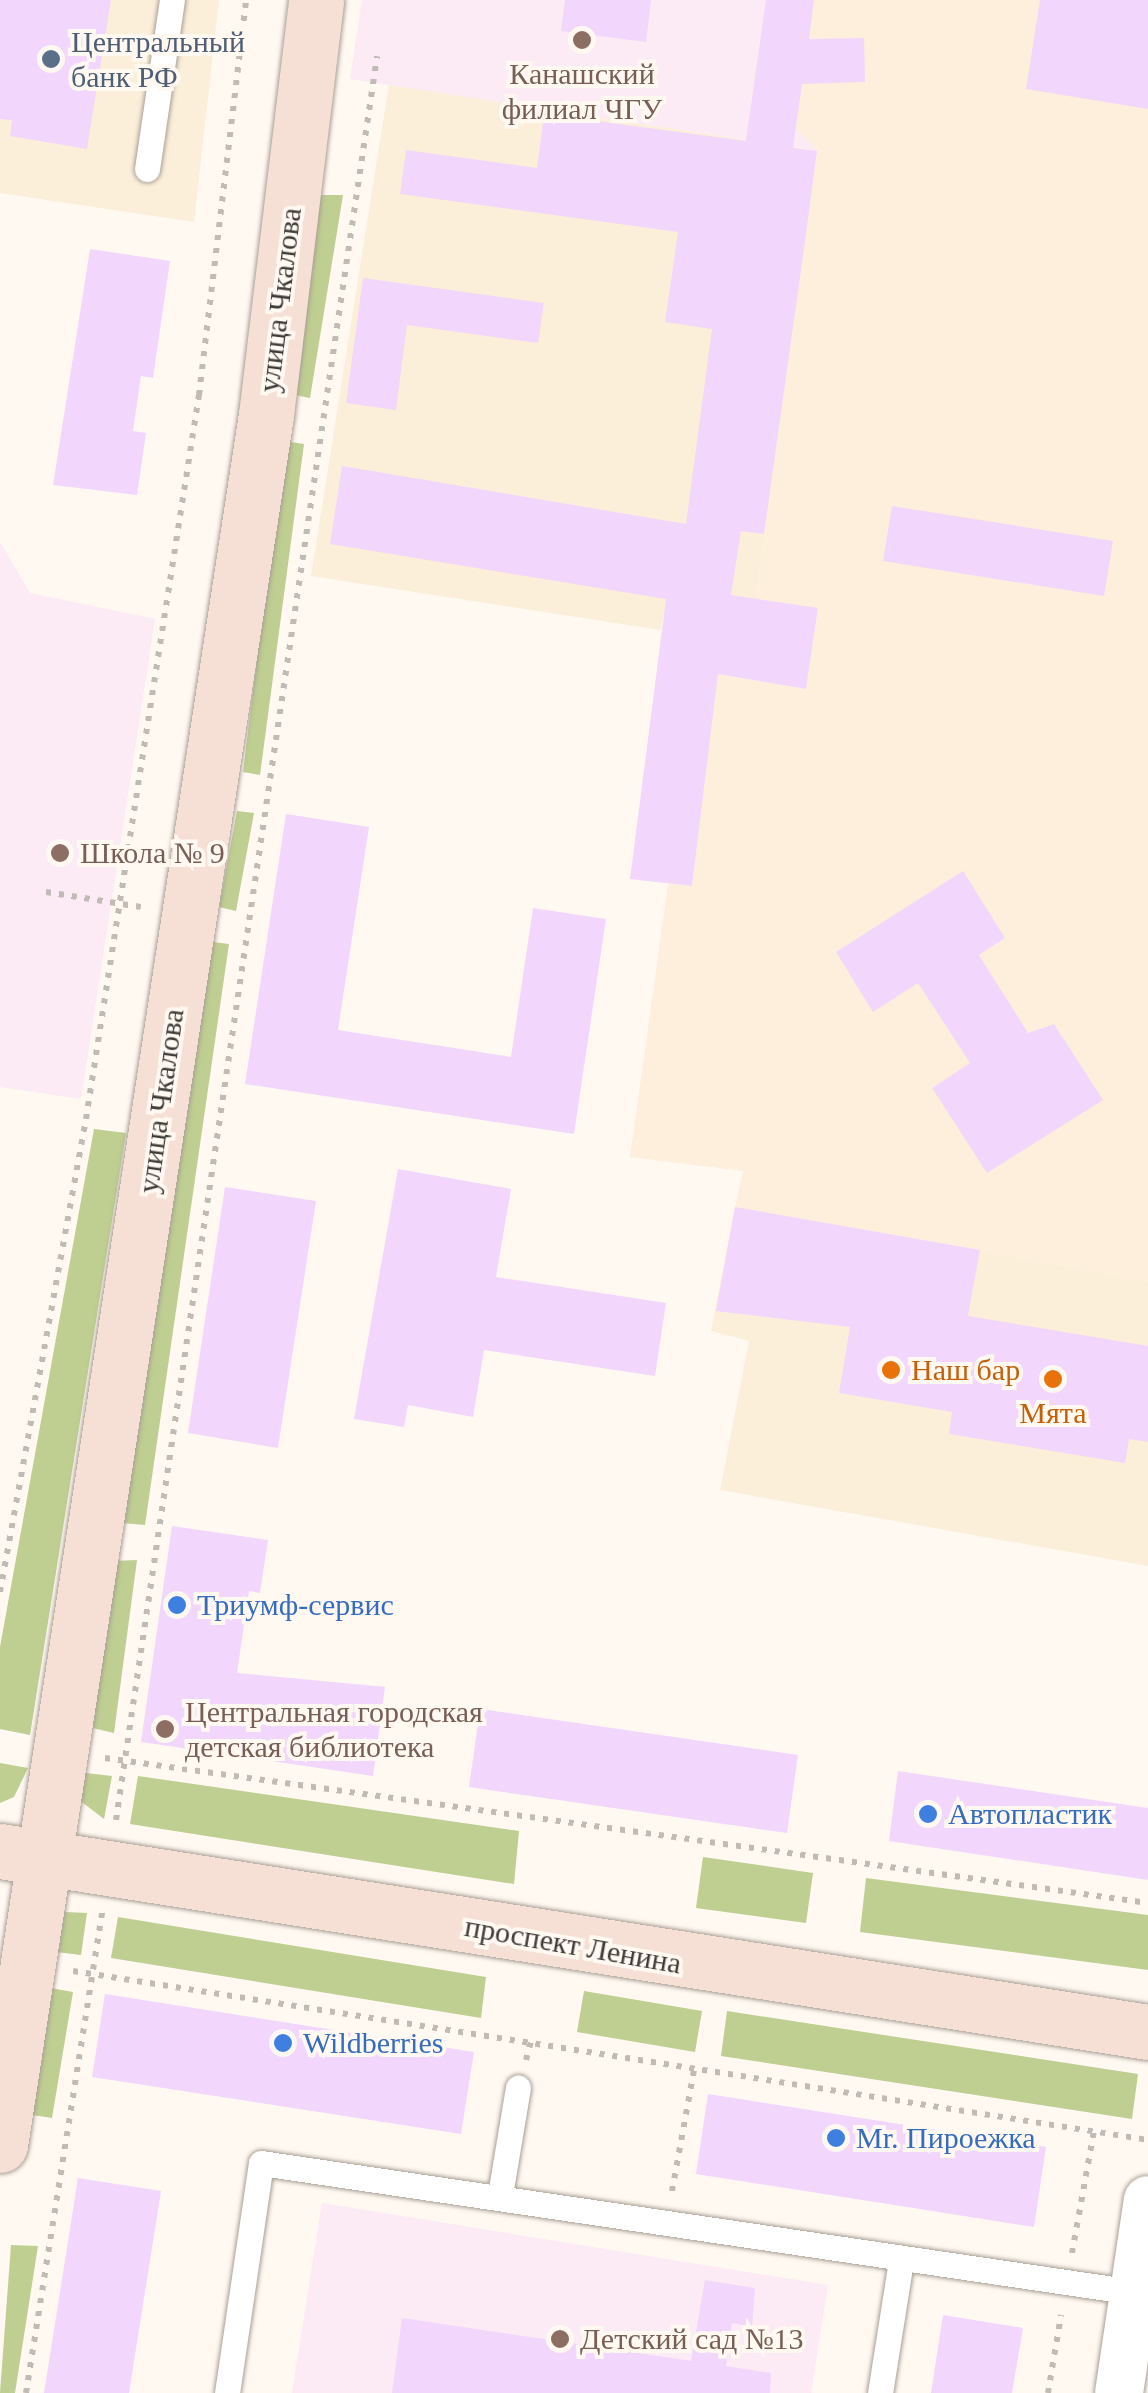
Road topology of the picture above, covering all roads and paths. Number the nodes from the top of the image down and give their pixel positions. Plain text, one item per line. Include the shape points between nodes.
1 (172, 0) edge
2 (246, 0) edge
3 (316, 0) edge
4 (377, 56) dead end
5 (147, 169) dead end
6 (0, 1592) edge
7 (56, 1752) junction
8 (124, 1760) junction
9 (20, 1854) edge
10 (109, 1868) junction
11 (1148, 1903) edge
12 (26, 1965) junction
13 (92, 1973) junction
14 (1148, 2032) edge
15 (695, 2065) junction
16 (518, 2088) dead end
17 (1148, 2140) edge
18 (0, 2145) edge
19 (500, 2196) junction
20 (1148, 2200) edge
21 (666, 2221) junction
22 (902, 2261) junction
23 (1134, 2292) junction
24 (26, 2393) edge
25 (227, 2393) edge
26 (880, 2393) edge
27 (1118, 2393) edge

1 - 5 lane
2 - 6 path via 200,395 86,1118
3 - 7 main road, улица Чкалова via 266,415
4 - 8 path
7 - 8 path
7 - 9 main road, улица Чкалова
8 - 10 path
8 - 11 path
9 - 10 main road, проспект Ленина
9 - 12 main road, улица Чкалова
10 - 13 path
10 - 14 main road, проспект Ленина
12 - 13 path
12 - 18 main road, улица Чкалова
13 - 15 path
13 - 24 path
15 - 17 path
15 - 21 path
16 - 19 lane
19 - 21 lane
19 - 25 lane via 261,2162
20 - 23 street
21 - 22 lane
22 - 23 lane
22 - 26 lane
23 - 27 street

